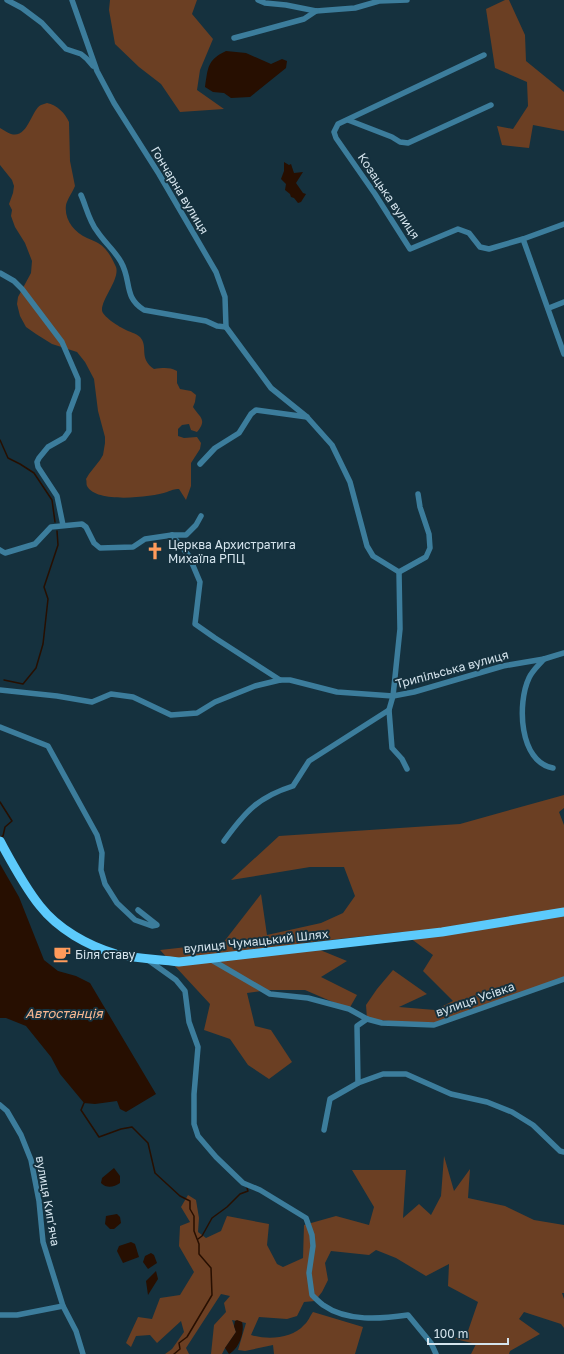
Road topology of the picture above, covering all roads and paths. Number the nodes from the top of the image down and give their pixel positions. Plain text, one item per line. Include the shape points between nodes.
1 (7, 0) edge
2 (72, 0) edge
3 (258, 0) edge
4 (407, 0) edge
5 (316, 11) junction
6 (234, 38) dead end
7 (484, 55) dead end
8 (97, 71) junction
9 (491, 105) dead end
10 (348, 120) junction
11 (81, 194) dead end
12 (564, 224) edge
13 (523, 239) junction
14 (0, 273) edge
15 (564, 302) edge
16 (549, 308) junction
17 (226, 327) junction
18 (564, 354) edge
19 (307, 417) junction
20 (200, 464) dead end
21 (418, 494) dead end
22 (201, 516) dead end
23 (63, 525) junction
24 (172, 535) junction
25 (0, 550) edge
26 (399, 572) junction
27 (564, 653) edge
28 (544, 659) junction
29 (280, 680) junction
30 (0, 690) edge
31 (393, 696) junction
32 (389, 710) junction
33 (0, 727) edge
34 (553, 768) dead end
35 (407, 769) dead end
36 (0, 841) edge
37 (224, 841) dead end
38 (138, 910) dead end
39 (564, 912) edge
40 (145, 958) junction
41 (210, 958) junction
42 (564, 979) edge
43 (367, 1019) junction
44 (358, 1083) junction
45 (0, 1105) edge
46 (324, 1130) dead end
47 (564, 1152) edge
48 (63, 1306) junction
49 (0, 1315) edge
50 (82, 1354) edge
51 (436, 1354) edge

1 - 8 street, Гончарна вулиця via 42,23 66,50 88,59
2 - 8 street, Гончарна вулиця
3 - 5 street
4 - 5 street via 379,1 355,8
5 - 6 street via 304,19
7 - 10 street
8 - 17 street, Гончарна вулиця via 216,272 225,297
9 - 10 street via 408,143
10 - 13 street, Козацька вулиця via 338,124 334,132 336,138 410,249 458,229 469,233 480,247 489,249
11 - 17 street via 96,230 121,262 131,298 138,306 144,310
12 - 13 street, Козацька вулиця
13 - 16 street
14 - 23 street via 22,289 62,342 78,379 78,389 69,413 69,431 64,438 48,447 37,462 38,468 57,496
15 - 16 street
16 - 18 street
17 - 19 street via 271,388
19 - 20 street via 256,410 239,433 215,448
19 - 26 street via 332,445 350,482 367,546 373,556
21 - 26 street via 429,534 430,548 426,557
22 - 24 street via 186,535
23 - 24 street via 82,524 94,544 100,548 133,547 145,539
23 - 25 street via 51,527 34,544 5,553
24 - 29 street via 189,556 200,582 195,624
26 - 31 street via 400,629
27 - 28 street, Трипільська вулиця
28 - 31 street, Трипільська вулиця via 503,666
28 - 34 street via 529,677 523,696 522,726 530,750 547,767
29 - 30 street, Трипільська вулиця via 255,686 215,702 197,713 171,715 133,697 111,694 92,702
29 - 31 street, Трипільська вулиця via 290,680 337,692
31 - 32 street
32 - 35 street via 392,748
32 - 37 street via 309,761 293,786 255,804
33 - 38 street via 48,746 97,835 102,853 101,870 105,884 117,904 135,920 157,926
36 - 40 main road, вулиця Чумацький Шлях via 40,907 58,924 96,947 117,954
39 - 41 main road, вулиця Чумацький Шлях via 442,932
40 - 41 main road, вулиця Чумацький Шлях via 179,962
40 - 51 street via 176,980 185,991 189,1022 198,1047 194,1094 194,1124 198,1136 243,1183 260,1190 306,1218 313,1246 309,1273 312,1295 339,1314 354,1318 408,1315
41 - 43 street, вулиця Усівка via 270,994 308,998 349,1009
42 - 43 street, вулиця Усівка via 434,1025 382,1023
43 - 44 street via 357,1026
44 - 46 street via 330,1098
44 - 47 street via 383,1074 406,1074 451,1094 487,1102 512,1112 533,1125
45 - 48 street, вулиця Кипʼяча via 7,1111 21,1135 31,1160 43,1242
48 - 49 street via 17,1315
48 - 50 street, вулиця Кипʼяча via 76,1331

